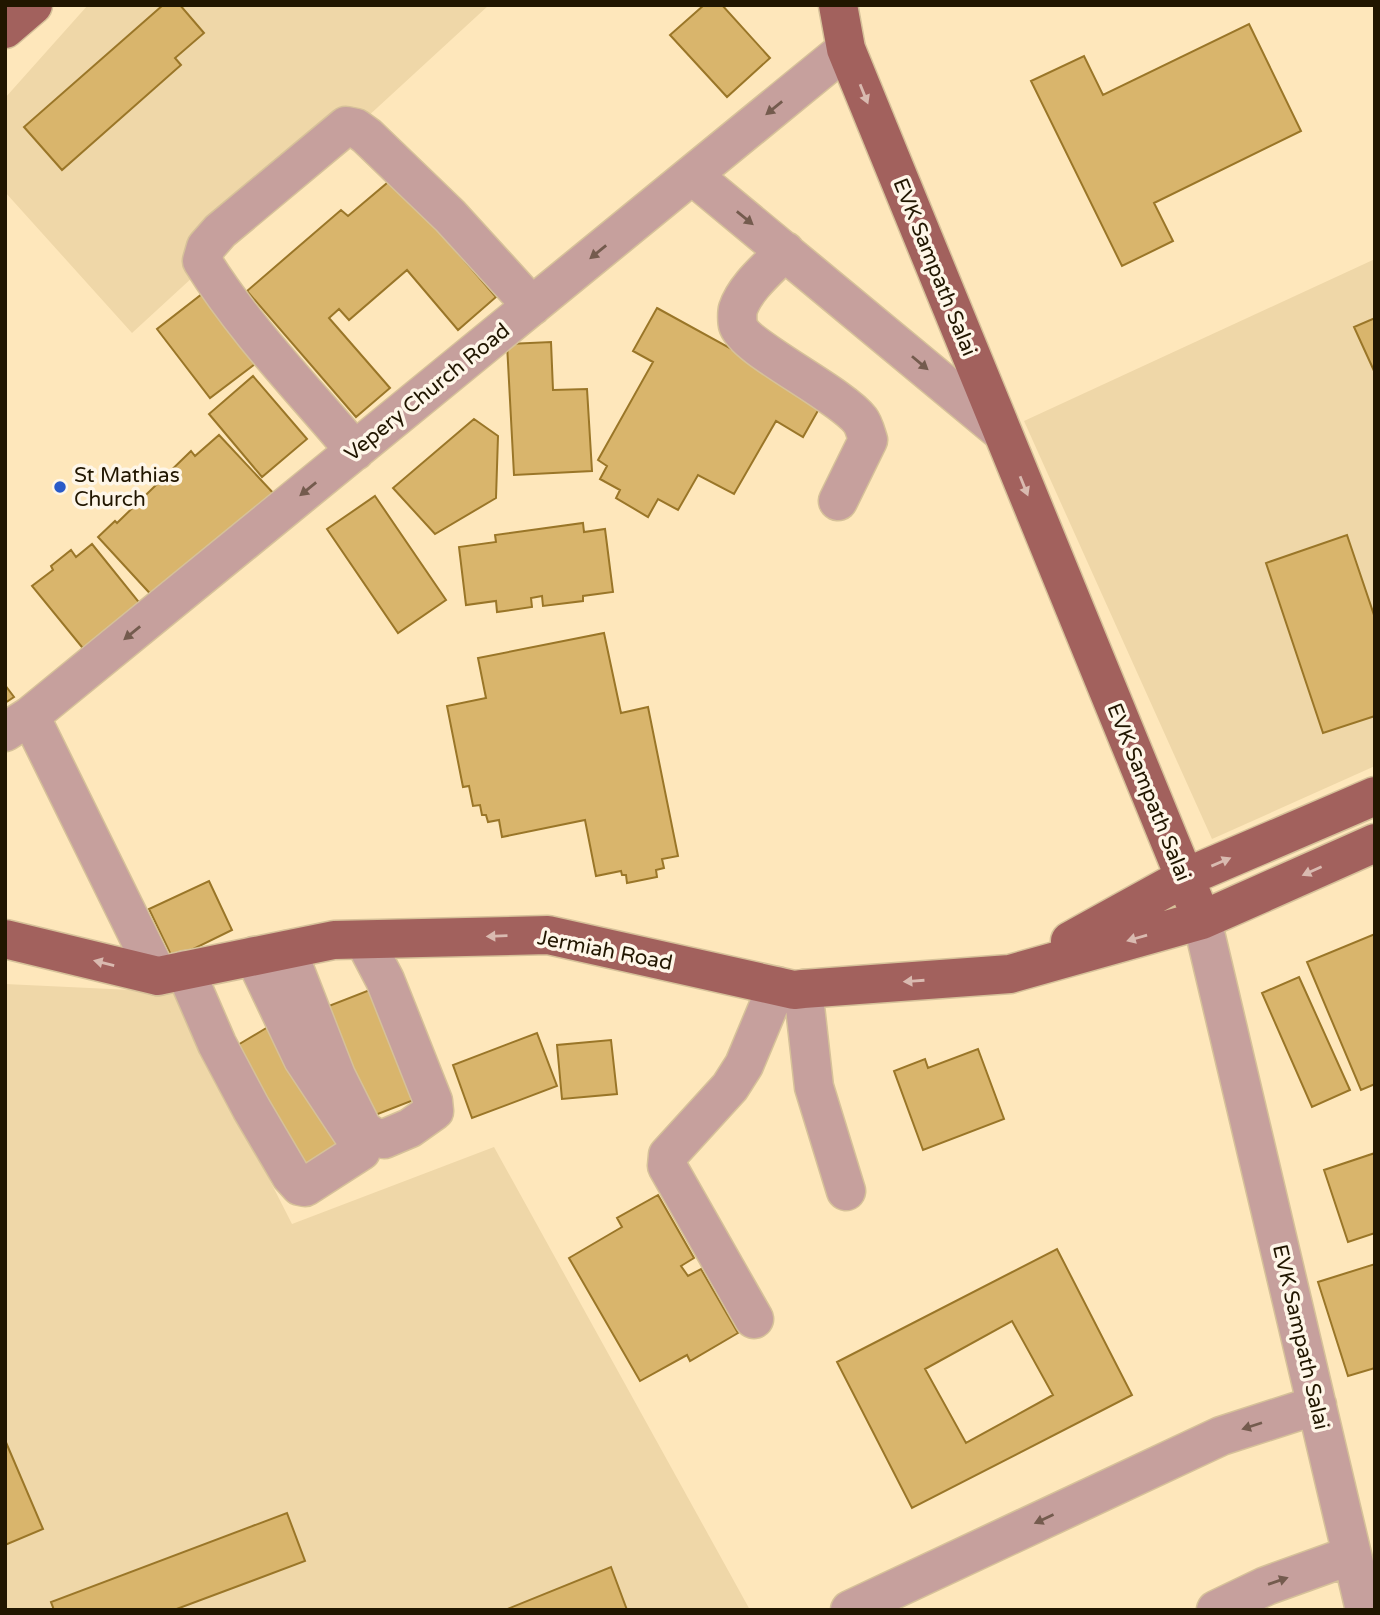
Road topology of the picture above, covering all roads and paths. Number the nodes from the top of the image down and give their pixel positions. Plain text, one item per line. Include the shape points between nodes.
1 (33, 5) edge
2 (838, 5) edge
3 (5, 29) edge
4 (846, 49) junction
5 (692, 175) junction
6 (785, 251) junction
7 (532, 306) junction
8 (1002, 432) junction
9 (355, 451) junction
10 (838, 501) dead end
11 (18, 724) edge
12 (1375, 796) edge
13 (1375, 843) edge
14 (1184, 878) junction
15 (1202, 920) junction
16 (5, 939) edge
17 (364, 940) junction
18 (270, 953) junction
19 (171, 973) junction
20 (1010, 975) junction
21 (790, 988) junction
22 (288, 995) junction
23 (846, 1191) dead end
24 (754, 1319) dead end
25 (1317, 1405) junction
26 (1352, 1555) junction
27 (850, 1610) edge
28 (1216, 1610) edge
29 (1365, 1610) edge

1 - 3 main road
2 - 4 main road, EVK Sampath Salai
4 -> 5 street, Vepery Church Road
4 -> 8 main road, EVK Sampath Salai
5 -> 6 street
5 -> 7 street, Vepery Church Road
6 -> 8 street
6 - 10 street via 748,292 738,309 738,325 745,335 861,421 868,440
7 - 9 street, Vepery Church Road
7 - 9 street via 450,216 367,136 346,126 320,147 220,231 206,247 202,261 253,331
8 -> 14 main road, EVK Sampath Salai
9 -> 11 street, Vepery Church Road
11 - 19 street
14 -> 12 main road
13 -> 15 main road, Jermiah Road
14 - 15 main road, EVK Sampath Salai
14 - 20 main road
15 -> 20 main road, Jermiah Road
15 - 25 street, EVK Sampath Salai
19 -> 16 main road, Jermiah Road
17 - 18 main road, Jermiah Road via 334,940
21 -> 17 main road, Jermiah Road via 548,935
17 - 22 street via 385,980 435,1111 384,1139 363,1130
18 - 19 main road, Jermiah Road
18 - 22 street
19 - 22 street via 206,1019 291,1176 305,1186 362,1148 303,1059
20 -> 21 main road, Jermiah Road
21 - 23 street
21 - 24 street via 730,1087 668,1155 667,1166
25 - 26 street, EVK Sampath Salai
25 -> 27 street via 1221,1436
28 -> 26 street via 1266,1586
26 - 29 street, EVK Sampath Salai

